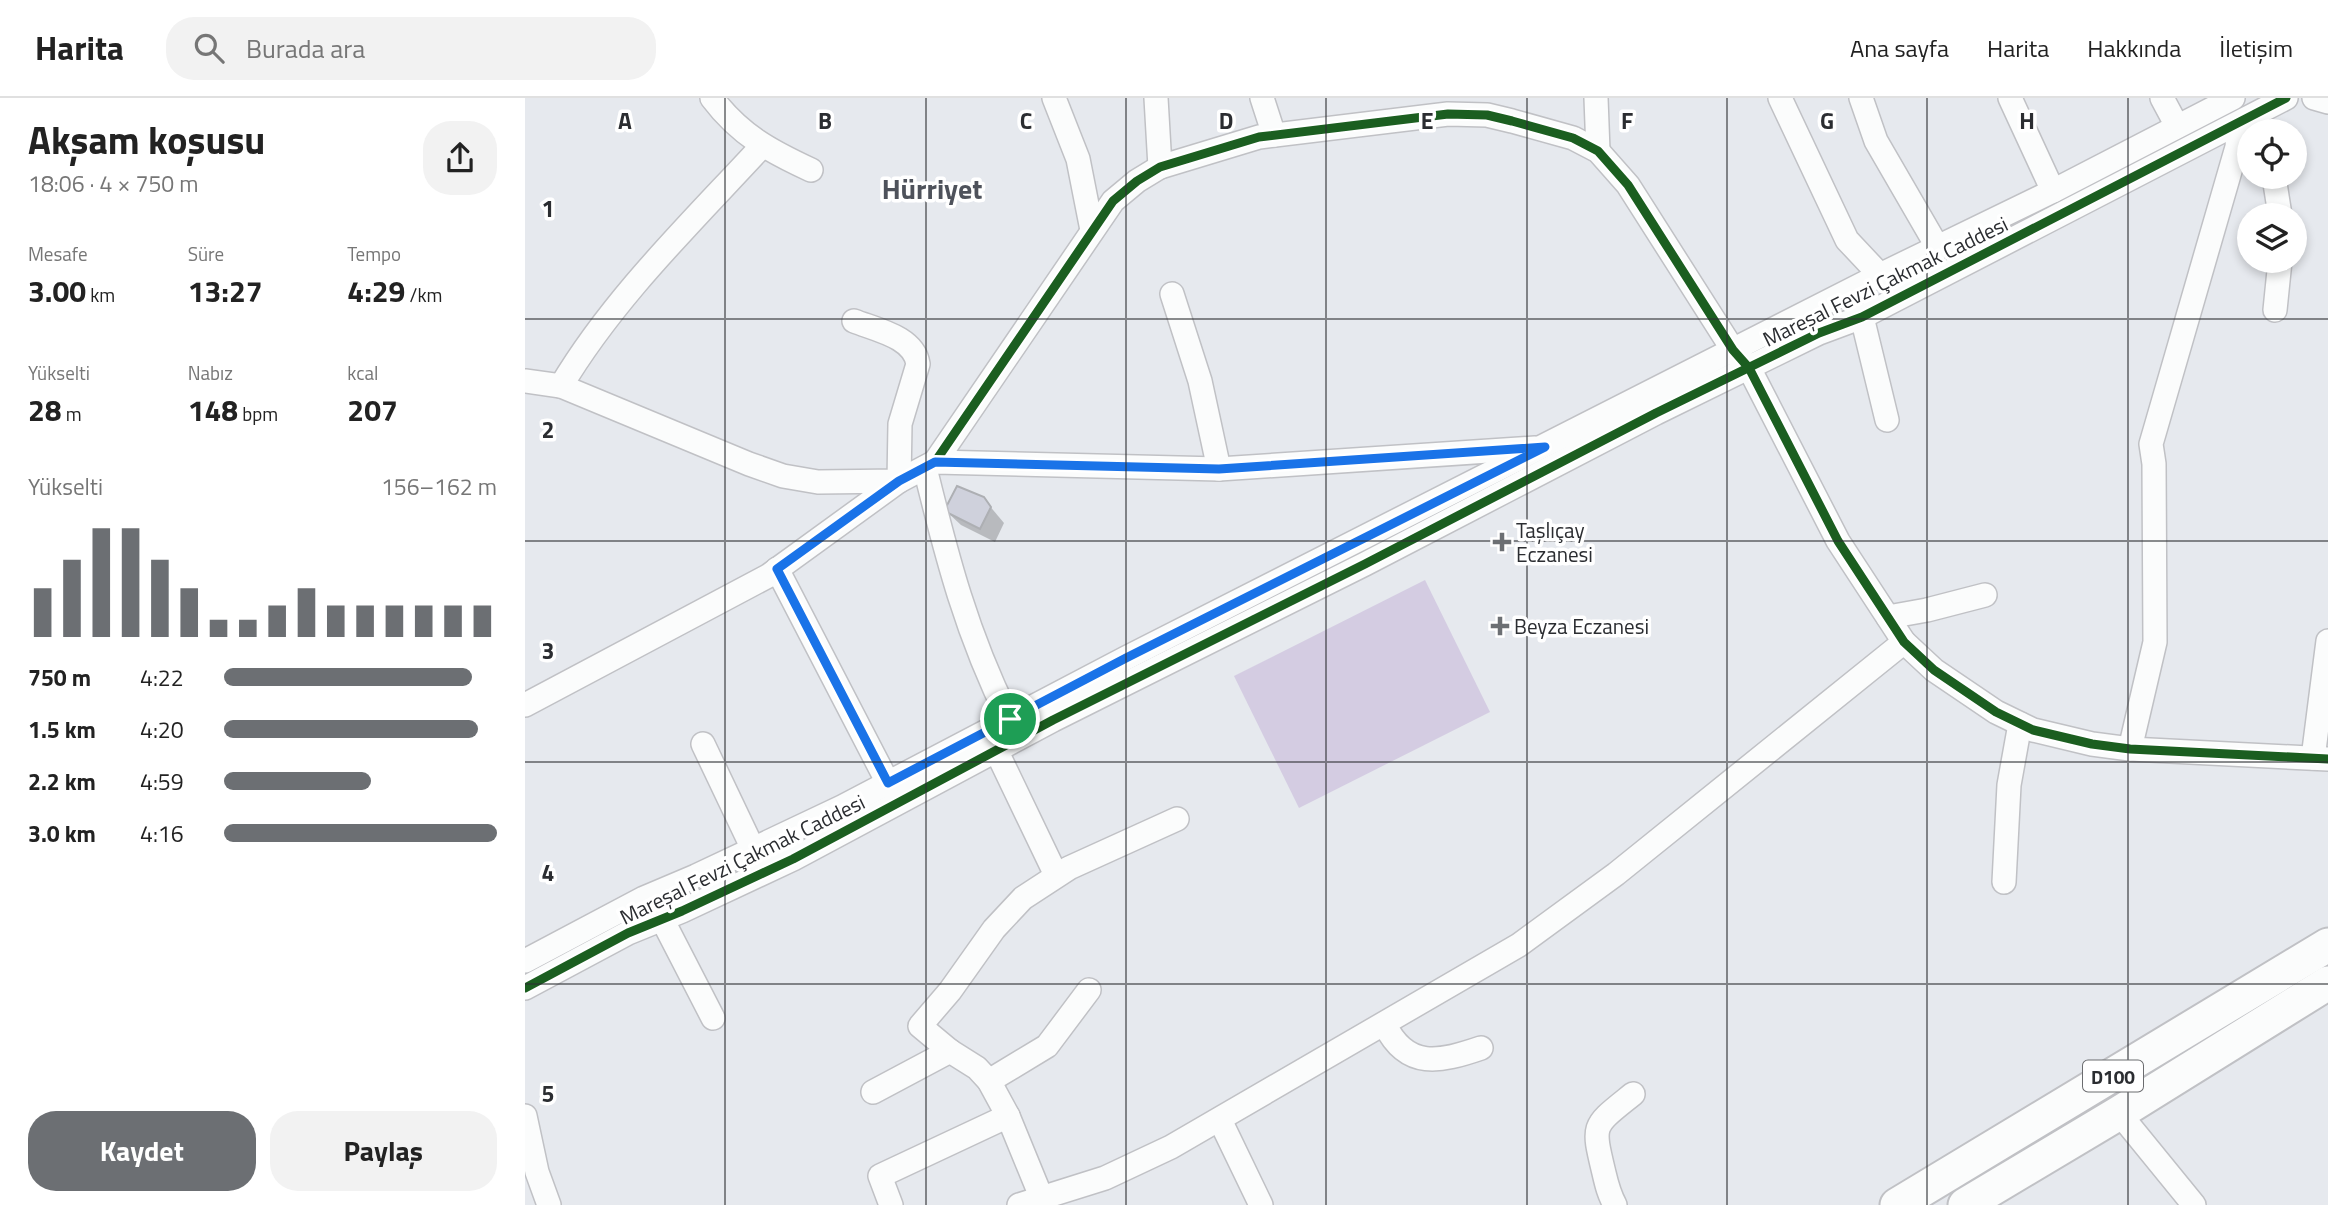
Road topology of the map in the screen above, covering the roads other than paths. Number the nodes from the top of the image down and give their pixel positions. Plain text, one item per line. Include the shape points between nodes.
1 (712, 98) edge
2 (1054, 98) edge
3 (1156, 98) edge
4 (1262, 98) edge
5 (1596, 98) edge
6 (1780, 98) edge
7 (1861, 98) edge
8 (2010, 98) edge
9 (2162, 98) edge
10 (2233, 98) edge
11 (2286, 98) edge
12 (2314, 98) edge
13 (2328, 102) edge
14 (1445, 106) edge
15 (2247, 119) edge
16 (2237, 124) edge
17 (2177, 126) junction
18 (1274, 135) junction
19 (762, 146) junction
20 (1598, 150) junction
21 (1160, 167) junction
22 (2237, 167) edge
23 (811, 170) dead end
24 (2053, 191) junction
25 (1092, 230) junction
26 (1938, 248) junction
27 (2279, 273) edge
28 (1880, 275) junction
29 (1172, 294) dead end
30 (2275, 310) dead end
31 (1862, 317) junction
32 (854, 321) dead end
33 (1733, 350) junction
34 (1749, 368) junction
35 (525, 381) edge
36 (561, 386) junction
37 (1887, 420) dead end
38 (1545, 447) junction
39 (930, 465) junction
40 (1219, 469) junction
41 (899, 481) junction
42 (777, 569) junction
43 (1985, 595) dead end
44 (1888, 617) junction
45 (2328, 641) edge
46 (1905, 642) junction
47 (525, 705) edge
48 (1010, 719) junction
49 (2020, 724) junction
50 (702, 744) dead end
51 (2130, 749) junction
52 (996, 750) junction
53 (2321, 759) edge
54 (888, 783) junction
55 (1177, 819) dead end
56 (753, 849) junction
57 (1056, 875) junction
58 (2004, 882) dead end
59 (662, 919) junction
60 (2328, 945) edge
61 (527, 957) edge
62 (2328, 983) edge
63 (525, 988) edge
64 (1089, 990) dead end
65 (713, 1018) dead end
66 (1385, 1025) junction
67 (1481, 1048) dead end
68 (950, 1051) junction
69 (989, 1081) junction
70 (873, 1092) dead end
71 (1633, 1094) dead end
72 (2119, 1113) junction
73 (525, 1116) edge
74 (1009, 1116) junction
75 (1220, 1120) junction
76 (531, 1174) edge
77 (1057, 1199) edge
78 (1613, 1201) edge
79 (1981, 1201) edge
80 (549, 1205) edge
81 (891, 1205) edge
82 (1019, 1205) edge
83 (1261, 1205) edge
84 (1898, 1205) edge
85 (2194, 1205) edge

1 - 19 street
2 - 25 street via 1078,159
3 - 21 street
4 - 18 street
5 - 20 street
6 - 28 street via 1847,240
7 - 26 street via 1876,141
8 - 24 street
9 - 17 street
10 - 17 street, Mareşal Fevzi Çakmak Caddesi
11 - 15 street, Mareşal Fevzi Çakmak Caddesi
12 - 13 street
14 - 18 street
14 - 20 street via 1573,138
16 - 31 street, Mareşal Fevzi Çakmak Caddesi
17 - 24 street, Mareşal Fevzi Çakmak Caddesi
18 - 21 street
19 - 23 street
19 - 36 street via 643,276
20 - 33 street via 1628,185
21 - 25 street via 1114,201
22 - 51 street via 2151,444 2155,642
24 - 26 street, Mareşal Fevzi Çakmak Caddesi
25 - 39 street
26 - 28 street, Mareşal Fevzi Çakmak Caddesi
27 - 30 street
28 - 33 street, Mareşal Fevzi Çakmak Caddesi
29 - 40 street via 1200,382
31 - 34 street, Mareşal Fevzi Çakmak Caddesi
31 - 37 street
32 - 41 street via 900,340 917,355 919,364 900,424
33 - 34 street
33 - 38 street, Mareşal Fevzi Çakmak Caddesi
34 - 44 street via 1838,541
34 - 52 street, Mareşal Fevzi Çakmak Caddesi
35 - 36 street
36 - 41 street via 783,475 818,481
38 - 40 street
38 - 48 street, Mareşal Fevzi Çakmak Caddesi
39 - 40 street
39 - 41 street
39 - 48 street via 958,597
41 - 42 street
42 - 47 street
42 - 54 street
43 - 44 street
44 - 46 street
45 - 53 street
46 - 49 street via 1934,670
46 - 66 street via 1616,874 1520,945
48 - 54 street, Mareşal Fevzi Çakmak Caddesi
49 - 51 street via 2092,744
49 - 58 street via 2009,785
50 - 56 street
51 - 53 street
52 - 57 street
52 - 59 street, Mareşal Fevzi Çakmak Caddesi via 793,859
54 - 56 street, Mareşal Fevzi Çakmak Caddesi
55 - 57 street
56 - 61 street, Mareşal Fevzi Çakmak Caddesi
57 - 68 street via 1023,898 995,929 920,1026
59 - 63 street, Mareşal Fevzi Çakmak Caddesi
59 - 65 street
60 - 84 highway, D100
62 - 72 highway, D100
64 - 69 street via 1047,1046
66 - 67 street via 1399,1047 1429,1060 1450,1059
66 - 75 street
68 - 69 street
68 - 70 street
69 - 74 street
71 - 78 street via 1598,1126 1597,1147
72 - 79 highway, D100
72 - 85 street
73 - 76 street
74 - 77 street
74 - 81 street via 880,1176
75 - 77 street
75 - 83 street
76 - 80 street
77 - 82 street

